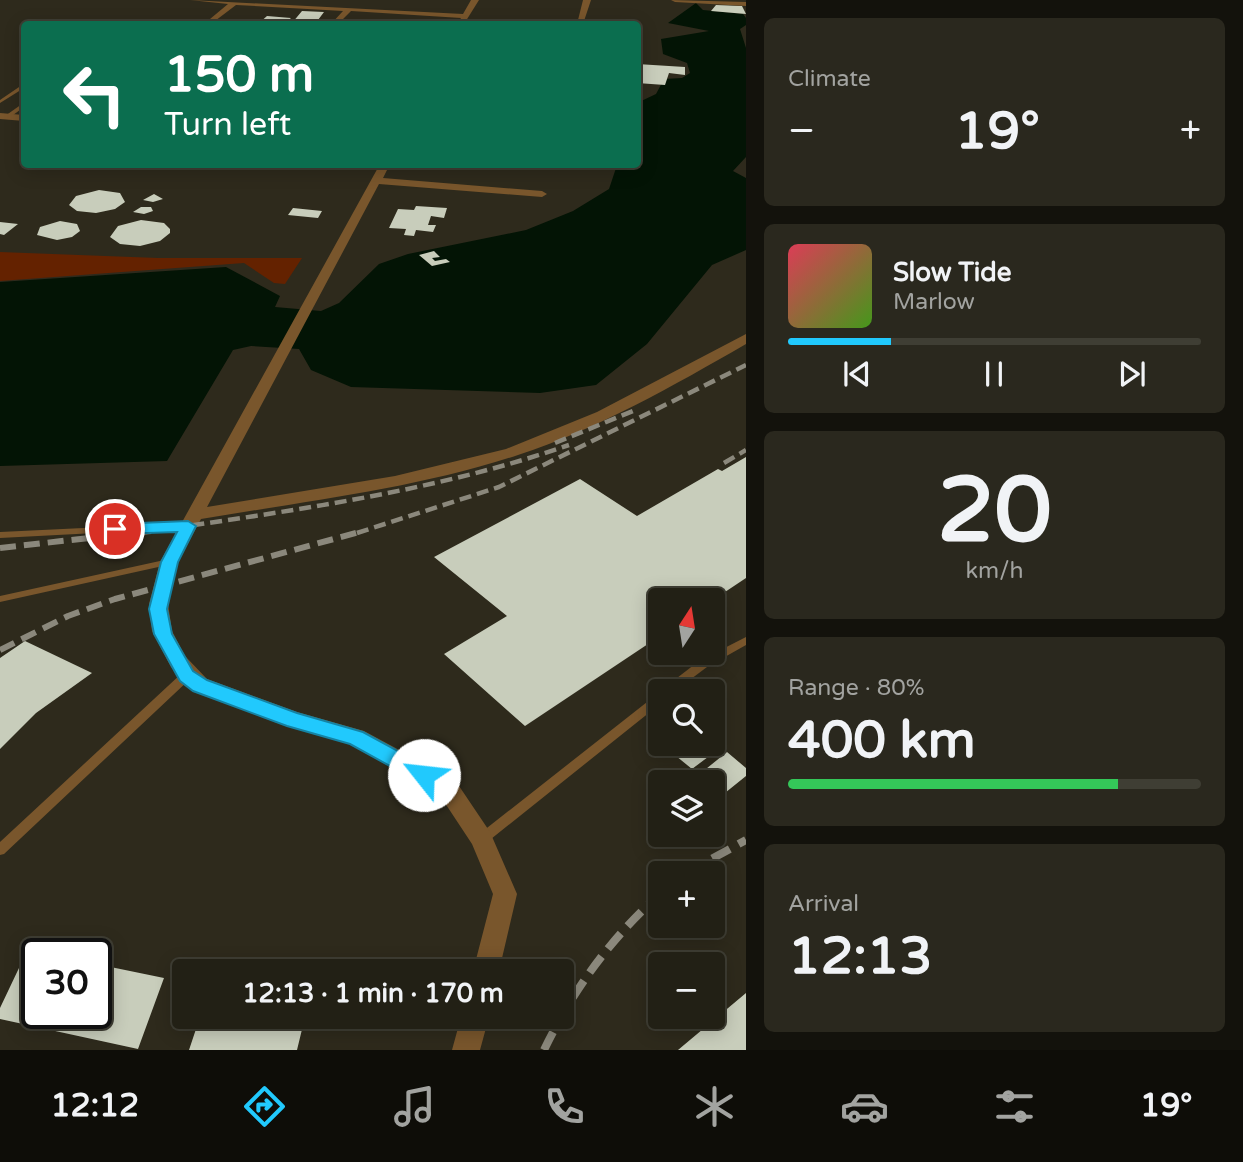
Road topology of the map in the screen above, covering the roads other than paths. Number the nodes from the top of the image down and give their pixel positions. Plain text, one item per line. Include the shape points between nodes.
1 (194, 0) edge
2 (205, 0) edge
3 (339, 0) edge
4 (475, 0) edge
5 (587, 0) edge
6 (675, 0) edge
7 (234, 2) junction
8 (746, 4) edge
9 (331, 8) junction
10 (349, 9) junction
11 (466, 16) junction
12 (211, 21) edge
13 (337, 21) edge
14 (463, 21) edge
15 (581, 21) edge
16 (21, 88) edge
17 (0, 102) edge
18 (21, 106) edge
19 (2, 116) edge
20 (21, 118) edge
21 (383, 168) edge
22 (377, 181) junction
23 (541, 194) dead end
24 (746, 338) edge
25 (191, 521) junction
26 (0, 535) edge
27 (169, 562) junction
28 (0, 599) edge
29 (746, 641) edge
30 (186, 676) junction
31 (684, 679) edge
32 (648, 708) edge
33 (482, 839) junction
34 (0, 850) edge
35 (489, 959) edge
36 (472, 1029) edge
37 (466, 1050) edge

1 - 2 street
2 - 7 street
3 - 9 street
4 - 11 street
5 - 15 street
6 - 8 street
7 - 9 street
7 - 12 street
9 - 10 street
10 - 11 street
10 - 13 street
11 - 14 street
16 - 17 lane
18 - 19 lane
19 - 20 street
21 - 22 street
22 - 23 street
22 - 25 street
24 - 25 street via 650,392 514,451
25 - 26 lane
25 - 27 street
27 - 28 lane
27 - 30 street via 158,609 163,634
29 - 31 lane
30 - 33 street via 294,720 356,737 447,787
30 - 34 lane
32 - 33 lane
33 - 35 street via 505,894
36 - 37 street

